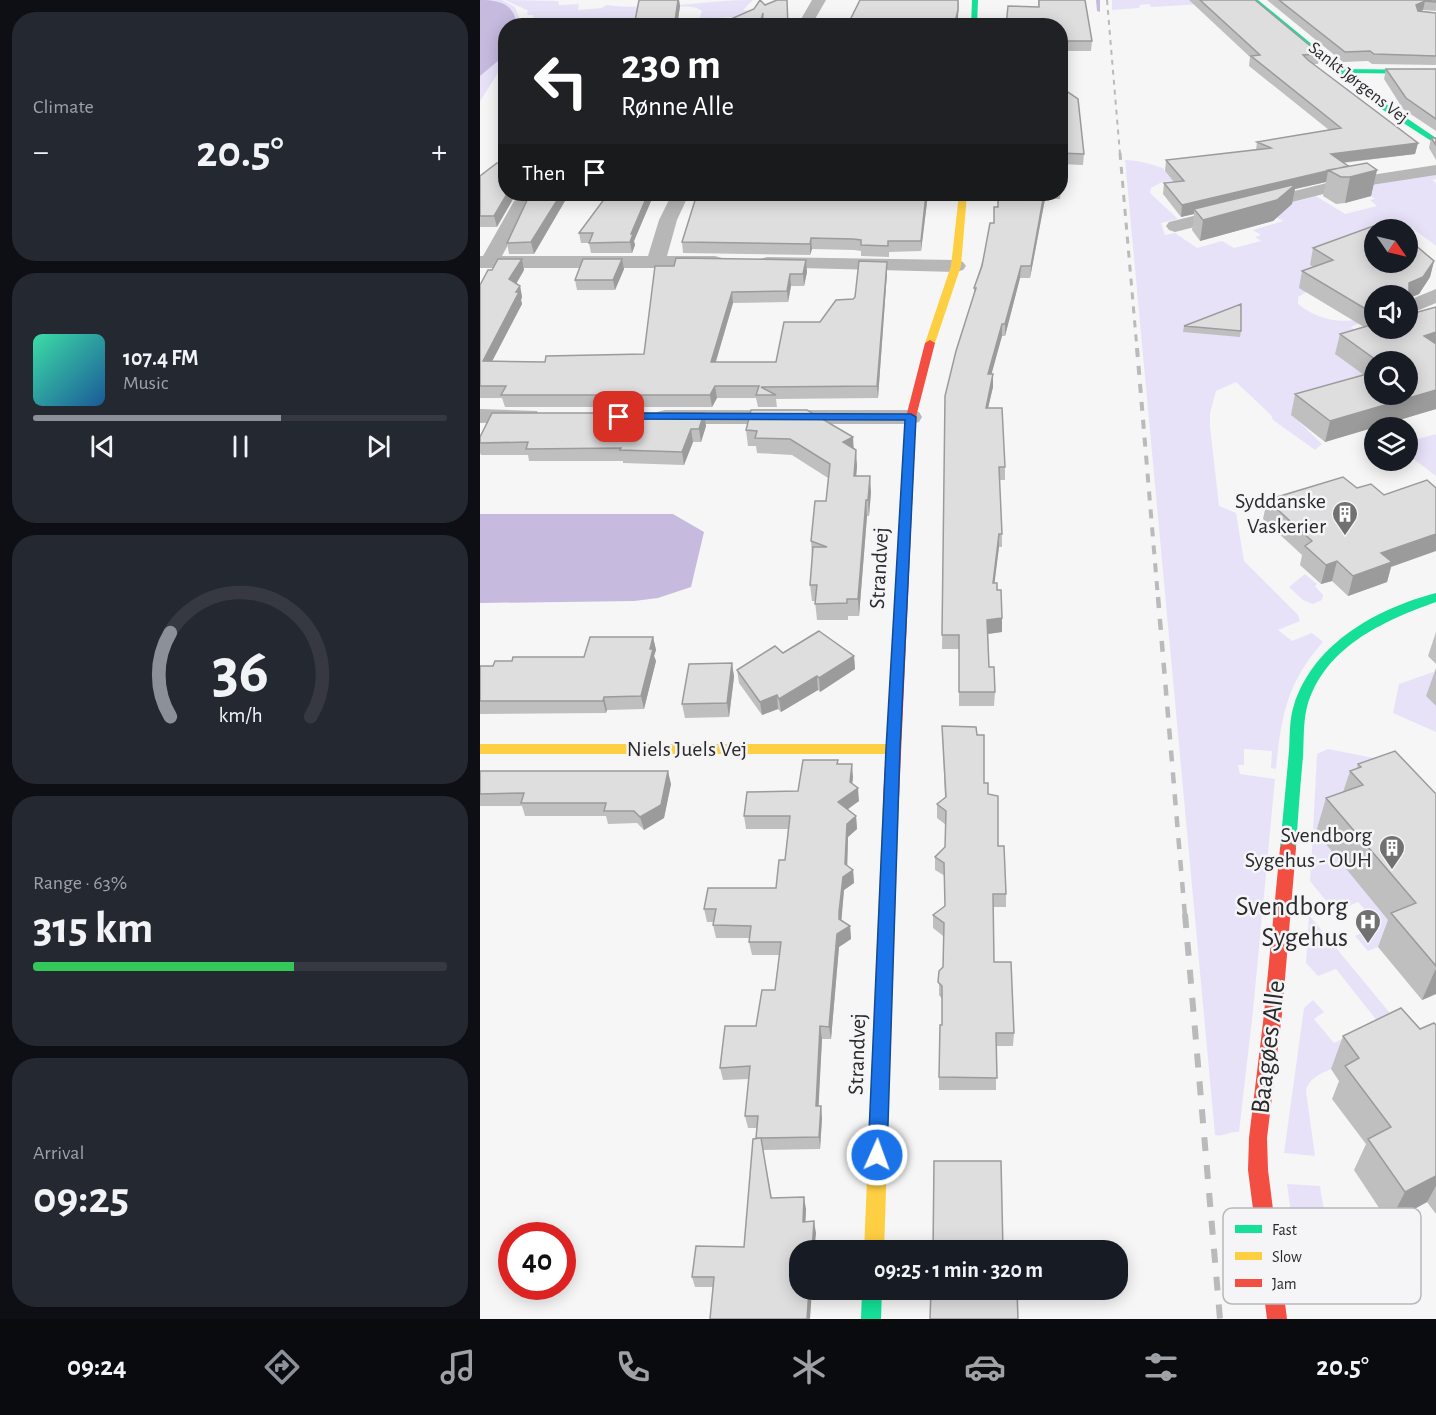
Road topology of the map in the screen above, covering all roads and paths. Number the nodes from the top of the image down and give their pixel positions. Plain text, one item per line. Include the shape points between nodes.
1 (819, 0) edge
2 (975, 0) edge
3 (1254, 0) edge
4 (809, 18) edge
5 (974, 18) edge
6 (1339, 71) junction
7 (1436, 72) edge
8 (1436, 142) edge
9 (1436, 170) edge
10 (522, 201) edge
11 (678, 201) edge
12 (962, 201) edge
13 (1175, 226) dead end
14 (656, 261) junction
15 (484, 262) edge
16 (956, 266) junction
17 (1436, 295) edge
18 (1418, 304) edge
19 (480, 416) edge
20 (552, 417) edge
21 (647, 417) edge
22 (911, 417) junction
23 (1436, 597) edge
24 (480, 749) edge
25 (893, 749) junction
26 (1263, 1208) edge
27 (874, 1240) edge
28 (872, 1300) edge
29 (1275, 1304) edge
30 (871, 1319) edge
31 (1277, 1319) edge

1 - 4 street
2 - 5 street
3 - 6 street, Sankt Jørgens Vej
6 - 7 street
6 - 8 street, Sankt Jørgens Vej
9 - 13 street via 1347,183
10 - 15 street
11 - 14 street
12 - 16 street, Strandvej
14 - 15 street
14 - 16 street
16 - 22 street, Strandvej
17 - 18 street
19 - 20 street
21 - 22 street
22 - 25 street, Strandvej
23 - 26 street, Baagøes Alle via 1382,616 1354,632 1326,657 1300,708 1258,1138
24 - 25 street, Niels Juels Vej
25 - 27 street, Strandvej
28 - 30 street
29 - 31 street, Baagøes Alle

